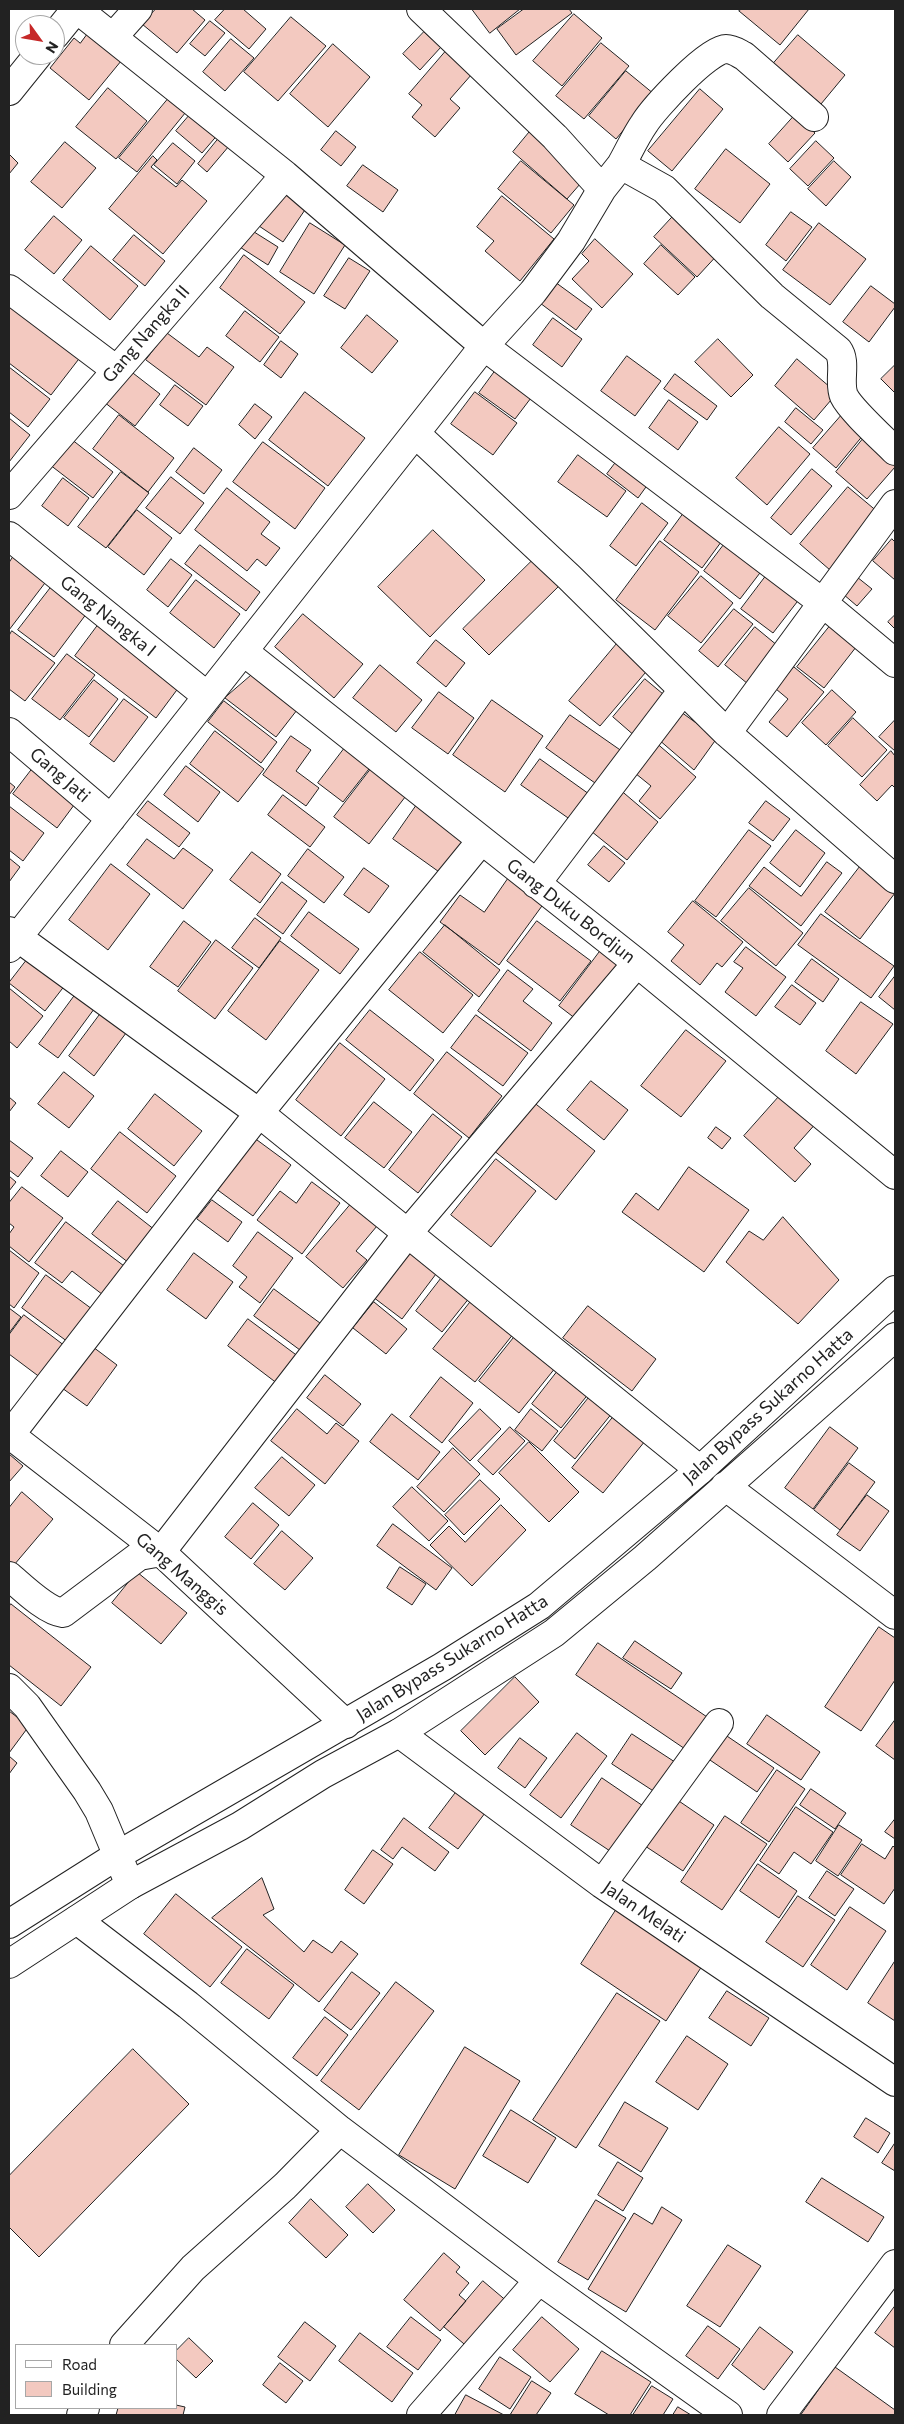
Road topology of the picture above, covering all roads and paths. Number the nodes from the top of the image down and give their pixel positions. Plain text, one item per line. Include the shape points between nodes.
1 (76, 9) edge
2 (138, 9) edge
3 (421, 9) edge
4 (65, 23) edge
5 (113, 37) junction
6 (30, 65) edge
7 (9, 91) edge
8 (814, 117) dead end
9 (621, 165) junction
10 (285, 175) junction
11 (602, 189) junction
12 (9, 289) edge
13 (484, 346) junction
14 (115, 369) junction
15 (416, 434) junction
16 (895, 451) edge
17 (9, 494) edge
18 (895, 504) edge
19 (9, 536) edge
20 (823, 603) junction
21 (243, 651) junction
22 (895, 663) edge
23 (683, 690) junction
24 (207, 696) junction
25 (9, 732) edge
26 (726, 732) junction
27 (111, 819) junction
28 (481, 841) junction
29 (895, 879) edge
30 (536, 884) junction
31 (12, 939) edge
32 (637, 963) junction
33 (259, 1113) junction
34 (895, 1175) edge
35 (407, 1234) junction
36 (895, 1290) edge
37 (895, 1337) edge
38 (10, 1435) edge
39 (700, 1470) junction
40 (725, 1486) junction
41 (160, 1552) junction
42 (9, 1576) edge
43 (895, 1615) edge
44 (9, 1688) edge
45 (718, 1723) dead end
46 (346, 1724) junction
47 (399, 1733) junction
48 (170, 1824) junction
49 (189, 1854) junction
50 (118, 1855) junction
51 (602, 1884) junction
52 (130, 1886) junction
53 (77, 1920) junction
54 (9, 1924) edge
55 (9, 1964) edge
56 (895, 2082) edge
57 (340, 2130) junction
58 (895, 2264) edge
59 (539, 2280) junction
60 (125, 2344) edge
61 (421, 2415) edge
62 (728, 2415) edge
63 (780, 2415) edge

1 - 4 main road
1 - 5 main road
2 - 5 main road
3 - 11 main road via 555,136
5 - 10 main road
6 - 7 main road
8 - 9 main road via 744,56 725,48 694,69 665,98 644,123
9 - 11 main road
9 - 16 main road via 664,189 772,296 833,344 840,353 843,395
10 - 13 main road
10 - 14 main road, Gang Nangka II
11 - 13 main road via 571,241 533,292
12 - 14 main road
13 - 15 main road
13 - 20 main road
14 - 17 main road, Gang Nangka II
15 - 21 main road
15 - 23 main road via 569,577
18 - 20 main road
19 - 24 main road, Gang Nangka I
20 - 22 main road
20 - 26 main road
21 - 24 main road
21 - 28 main road, Gang Duku Bordjun
23 - 26 main road
23 - 30 main road
24 - 27 main road
25 - 27 main road, Gang Jati
26 - 29 main road
27 - 31 main road
28 - 30 main road, Gang Duku Bordjun
28 - 33 main road
30 - 32 main road, Gang Duku Bordjun
31 - 33 main road
32 - 34 main road, Gang Duku Bordjun
32 - 35 main road
33 - 35 main road
33 - 38 main road
35 - 39 main road
35 - 41 main road
36 - 39 main road, Jalan Bypass Sukarno Hatta
37 - 40 main road, Jalan Bypass Sukarno Hatta
38 - 41 main road, Gang Manggis
39 - 46 main road, Jalan Bypass Sukarno Hatta via 539,1606
40 - 43 main road
40 - 47 main road, Jalan Bypass Sukarno Hatta via 554,1633
41 - 42 main road via 138,1556 62,1613 47,1606
41 - 46 main road, Gang Manggis
44 - 50 main road via 28,1706 87,1792
45 - 51 main road
46 - 48 main road, Jalan Bypass Sukarno Hatta
47 - 49 main road, Jalan Bypass Sukarno Hatta
47 - 51 main road, Jalan Melati
48 - 49 main road
48 - 50 main road, Jalan Bypass Sukarno Hatta
49 - 52 main road, Jalan Bypass Sukarno Hatta
50 - 52 main road
50 - 54 main road, Jalan Bypass Sukarno Hatta
51 - 56 main road, Jalan Melati
52 - 53 main road, Jalan Bypass Sukarno Hatta
53 - 55 main road, Jalan Bypass Sukarno Hatta
53 - 57 main road
57 - 59 main road
57 - 60 main road via 285,2186 193,2268
58 - 63 main road
59 - 61 main road
59 - 62 main road

